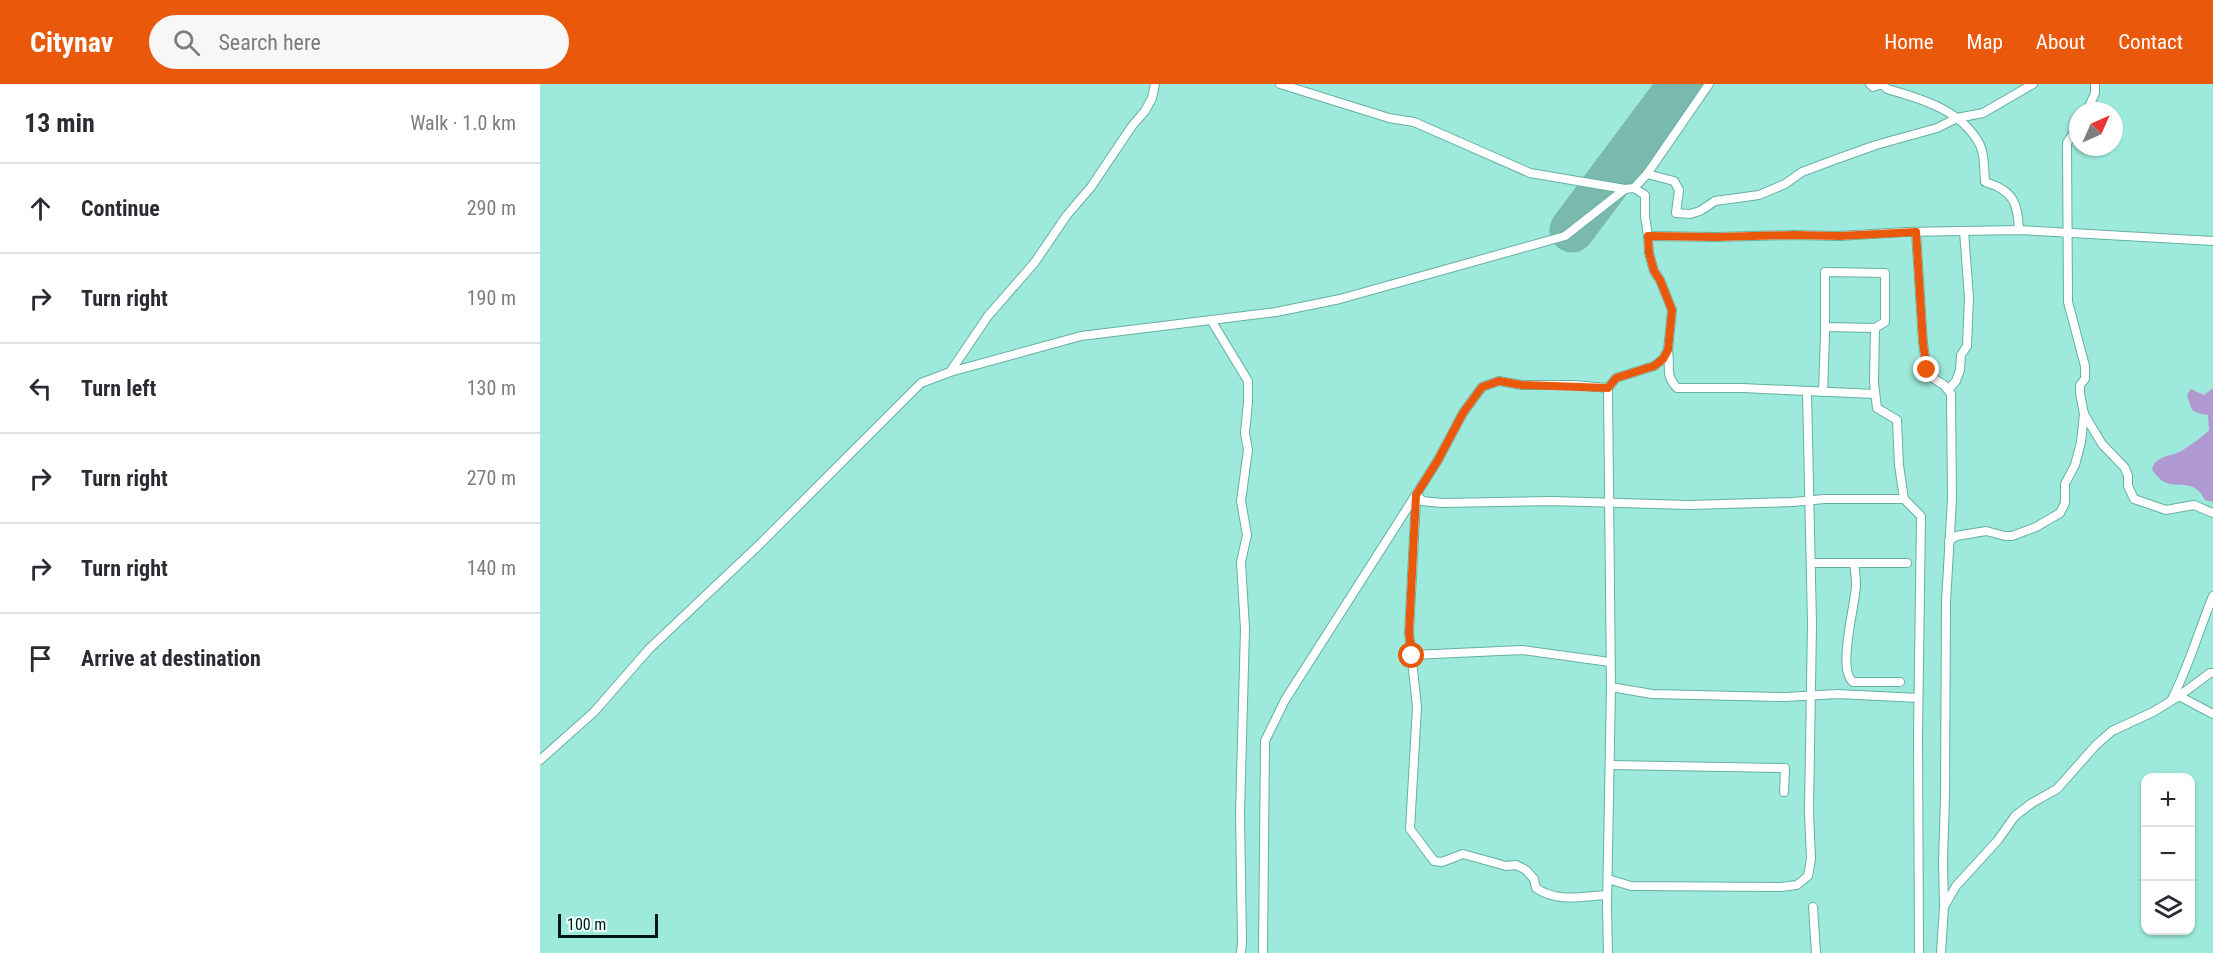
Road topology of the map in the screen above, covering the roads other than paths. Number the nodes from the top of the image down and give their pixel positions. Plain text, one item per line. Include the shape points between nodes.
1 (1155, 84) edge
2 (1280, 84) edge
3 (1709, 84) edge
4 (1867, 84) edge
5 (2033, 84) edge
6 (2095, 84) edge
7 (2090, 102) edge
8 (1957, 118) junction
9 (2069, 140) edge
10 (1647, 174) junction
11 (1634, 188) junction
12 (1625, 189) junction
13 (2019, 230) junction
14 (1964, 231) junction
15 (1916, 232) junction
16 (2068, 233) junction
17 (1648, 236) junction
18 (2213, 241) edge
19 (1211, 320) junction
20 (1825, 327) junction
21 (1875, 328) junction
22 (1668, 350) junction
23 (950, 372) junction
24 (1608, 388) junction
25 (1948, 390) junction
26 (1807, 392) junction
27 (1823, 392) junction
28 (1875, 394) junction
29 (2084, 414) junction
30 (1416, 495) junction
31 (1904, 499) junction
32 (1808, 501) junction
33 (1610, 502) junction
34 (2213, 513) edge
35 (1949, 541) junction
36 (1812, 563) junction
37 (1854, 563) junction
38 (1907, 563) dead end
39 (2213, 596) edge
40 (1412, 656) junction
41 (1610, 662) junction
42 (2213, 673) edge
43 (1899, 682) dead end
44 (1611, 687) junction
45 (1810, 695) junction
46 (1918, 698) junction
47 (2176, 698) junction
48 (2213, 714) edge
49 (540, 760) edge
50 (1610, 765) junction
51 (1784, 792) dead end
52 (1608, 879) junction
53 (1608, 895) junction
54 (1944, 906) junction
55 (1814, 907) dead end
56 (1241, 953) edge
57 (1263, 953) edge
58 (1608, 953) edge
59 (1816, 953) edge
60 (1918, 953) edge
61 (1941, 953) edge

1 - 23 street via 1145,111 1091,187 1035,262 988,316
2 - 12 street via 1414,122 1530,173
3 - 10 street
4 - 8 street via 1883,85 1927,100
5 - 8 street via 1983,113
6 - 7 street
8 - 10 street via 1937,128 1834,159 1759,195 1715,201 1690,214 1676,213 1679,190 1674,181
8 - 13 street via 1981,147 1985,182 2002,188 2014,200
9 - 16 street
10 - 11 street
11 - 12 street
11 - 17 street via 1645,195
12 - 19 street via 1565,236 1341,299
13 - 14 street
13 - 16 street
14 - 15 street
14 - 25 street via 1969,298 1967,346 1961,355 1956,381
15 - 17 street
15 - 25 street via 1927,370
16 - 18 street
16 - 29 street via 2068,302 2085,366 2085,379 2080,385
17 - 22 street via 1654,271 1672,310
19 - 23 street via 1082,336
19 - 56 street via 1248,381 1248,450 1241,501 1247,535 1241,562 1245,630
20 - 21 street
20 - 21 street via 1824,272 1886,273 1885,322
20 - 27 street
21 - 28 street
22 - 24 street via 1654,366 1616,378
22 - 26 street via 1667,372 1677,388
23 - 49 street via 921,383 649,649 594,712
24 - 30 street via 1499,381 1482,387
24 - 33 street
25 - 35 street via 1952,499
26 - 27 street
26 - 32 street
27 - 28 street
28 - 31 street via 1877,408 1897,420
29 - 34 street via 2102,444 2125,468 2134,500 2166,510 2194,505
29 - 35 street via 2075,465 2065,484 2065,503 2060,513 2012,536 1986,531 1956,536
30 - 33 street via 1422,501 1442,503
30 - 40 street via 1409,633
30 - 57 street via 1285,700 1265,741
31 - 32 street
31 - 46 street via 1921,516
32 - 33 street via 1689,505
32 - 36 street
33 - 41 street
35 - 54 street
36 - 37 street
36 - 45 street
37 - 38 street
37 - 43 street via 1856,585 1847,649 1850,680
39 - 47 street
40 - 41 street via 1522,650
40 - 53 street via 1417,707 1410,828 1434,861 1463,854 1506,866 1516,865 1534,879 1536,888 1557,898
41 - 44 street
42 - 47 street
44 - 45 street via 1652,694
44 - 50 street
45 - 46 street
45 - 52 street via 1808,876 1797,885 1770,887 1631,886
46 - 60 street
47 - 48 street
47 - 54 street via 2112,731 2057,789 2015,816
50 - 51 street via 1785,768
50 - 52 street
52 - 53 street
53 - 58 street
54 - 61 street
55 - 59 street

